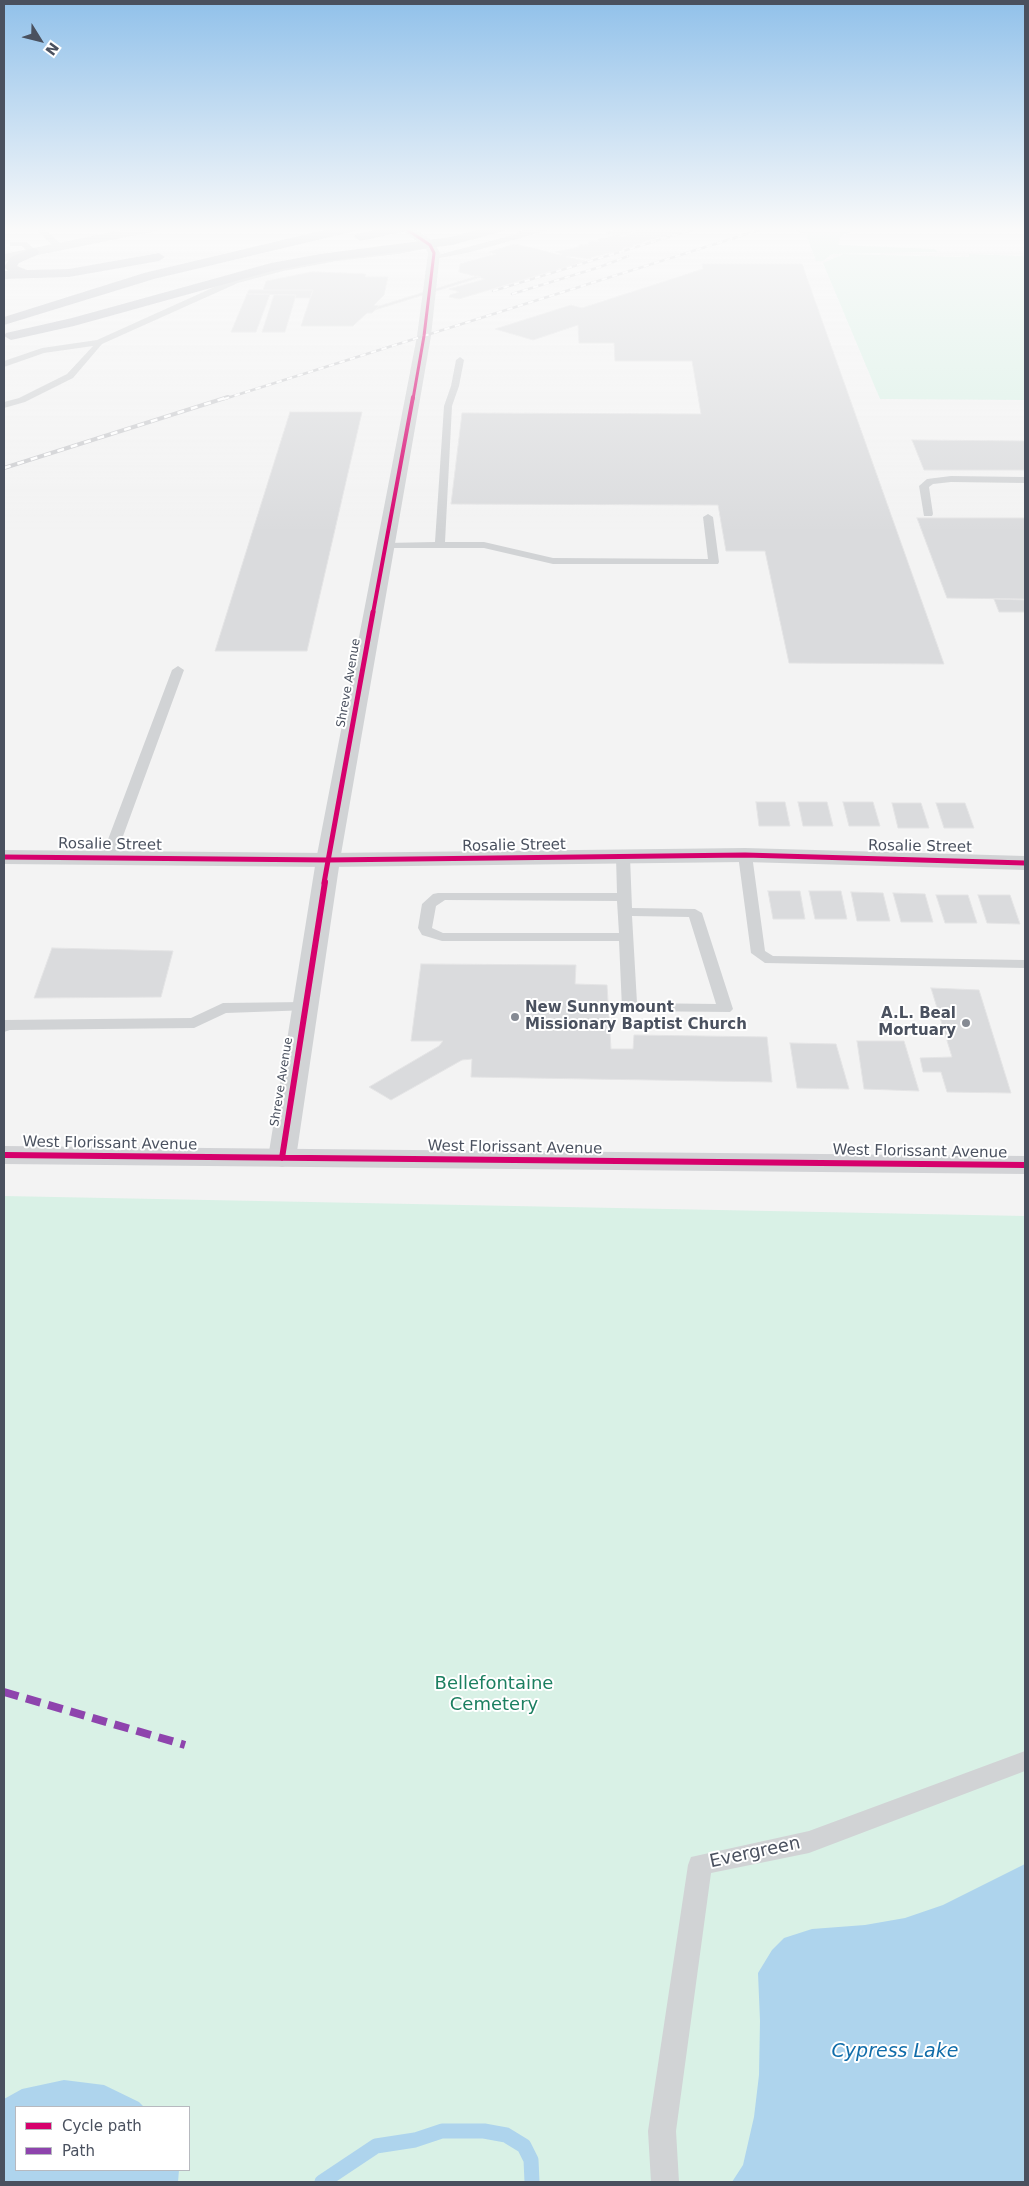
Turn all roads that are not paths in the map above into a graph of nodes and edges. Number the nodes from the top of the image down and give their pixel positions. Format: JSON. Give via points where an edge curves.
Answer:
{"nodes":[{"id":1,"x":33,"y":329,"type":"edge"},
{"id":2,"x":43,"y":329,"type":"edge"},
{"id":3,"x":128,"y":329,"type":"edge"},
{"id":4,"x":424,"y":329,"type":"edge"},
{"id":5,"x":8,"y":337,"type":"edge"},
{"id":6,"x":99,"y":342,"type":"junction"},
{"id":7,"x":460,"y":360,"type":"dead end"},
{"id":8,"x":4,"y":364,"type":"edge"},
{"id":9,"x":4,"y":405,"type":"edge"},
{"id":10,"x":1025,"y":480,"type":"edge"},
{"id":11,"x":928,"y":514,"type":"dead end"},
{"id":12,"x":708,"y":517,"type":"dead end"},
{"id":13,"x":386,"y":546,"type":"junction"},
{"id":14,"x":440,"y":546,"type":"junction"},
{"id":15,"x":178,"y":670,"type":"dead end"},
{"id":16,"x":745,"y":855,"type":"junction"},
{"id":17,"x":4,"y":857,"type":"edge"},
{"id":18,"x":623,"y":857,"type":"junction"},
{"id":19,"x":108,"y":858,"type":"junction"},
{"id":20,"x":328,"y":860,"type":"junction"},
{"id":21,"x":1025,"y":863,"type":"edge"},
{"id":22,"x":625,"y":905,"type":"junction"},
{"id":23,"x":626,"y":937,"type":"junction"},
{"id":24,"x":1025,"y":964,"type":"edge"},
{"id":25,"x":305,"y":1007,"type":"junction"},
{"id":26,"x":4,"y":1027,"type":"edge"},
{"id":27,"x":4,"y":1155,"type":"edge"},
{"id":28,"x":282,"y":1158,"type":"junction"},
{"id":29,"x":1025,"y":1165,"type":"edge"},
{"id":30,"x":1025,"y":1760,"type":"edge"},
{"id":31,"x":665,"y":2181,"type":"edge"}],
"edges":[{"from":1,"to":5,"type":"highway"},
{"from":2,"to":5,"type":"highway"},
{"from":3,"to":6,"type":"lane"},
{"from":4,"to":13,"type":"street","name":"Shreve Avenue"},
{"from":6,"to":8,"type":"lane","via":[[42,351]]},
{"from":6,"to":9,"type":"lane","via":[[70,376],[22,400]]},
{"from":7,"to":14,"type":"lane","via":[[448,406]]},
{"from":10,"to":11,"type":"lane","via":[[930,481],[924,486]]},
{"from":12,"to":14,"type":"lane","via":[[714,562],[553,561],[484,545]]},
{"from":13,"to":14,"type":"lane"},
{"from":13,"to":20,"type":"street","name":"Shreve Avenue"},
{"from":15,"to":19,"type":"lane"},
{"from":16,"to":18,"type":"street","name":"Rosalie Street"},
{"from":16,"to":21,"type":"street","name":"Rosalie Street"},
{"from":16,"to":24,"type":"lane","via":[[758,953],[770,960]]},
{"from":17,"to":19,"type":"street","name":"Rosalie Street"},
{"from":18,"to":20,"type":"street","name":"Rosalie Street"},
{"from":18,"to":22,"type":"lane"},
{"from":19,"to":20,"type":"street","name":"Rosalie Street"},
{"from":20,"to":25,"type":"street","name":"Shreve Avenue"},
{"from":22,"to":23,"type":"lane"},
{"from":22,"to":23,"type":"lane","via":[[694,913],[725,1009],[630,1008]]},
{"from":22,"to":23,"type":"lane","via":[[445,896],[429,904],[425,928],[442,937]]},
{"from":25,"to":26,"type":"lane","via":[[223,1008],[194,1023]]},
{"from":25,"to":28,"type":"street","name":"Shreve Avenue"},
{"from":27,"to":28,"type":"main road","name":"West Florissant Avenue"},
{"from":28,"to":29,"type":"main road","name":"West Florissant Avenue"},
{"from":30,"to":31,"type":"lane","name":"Evergreen","via":[[809,1842],[700,1865],[662,2131]]}]}
